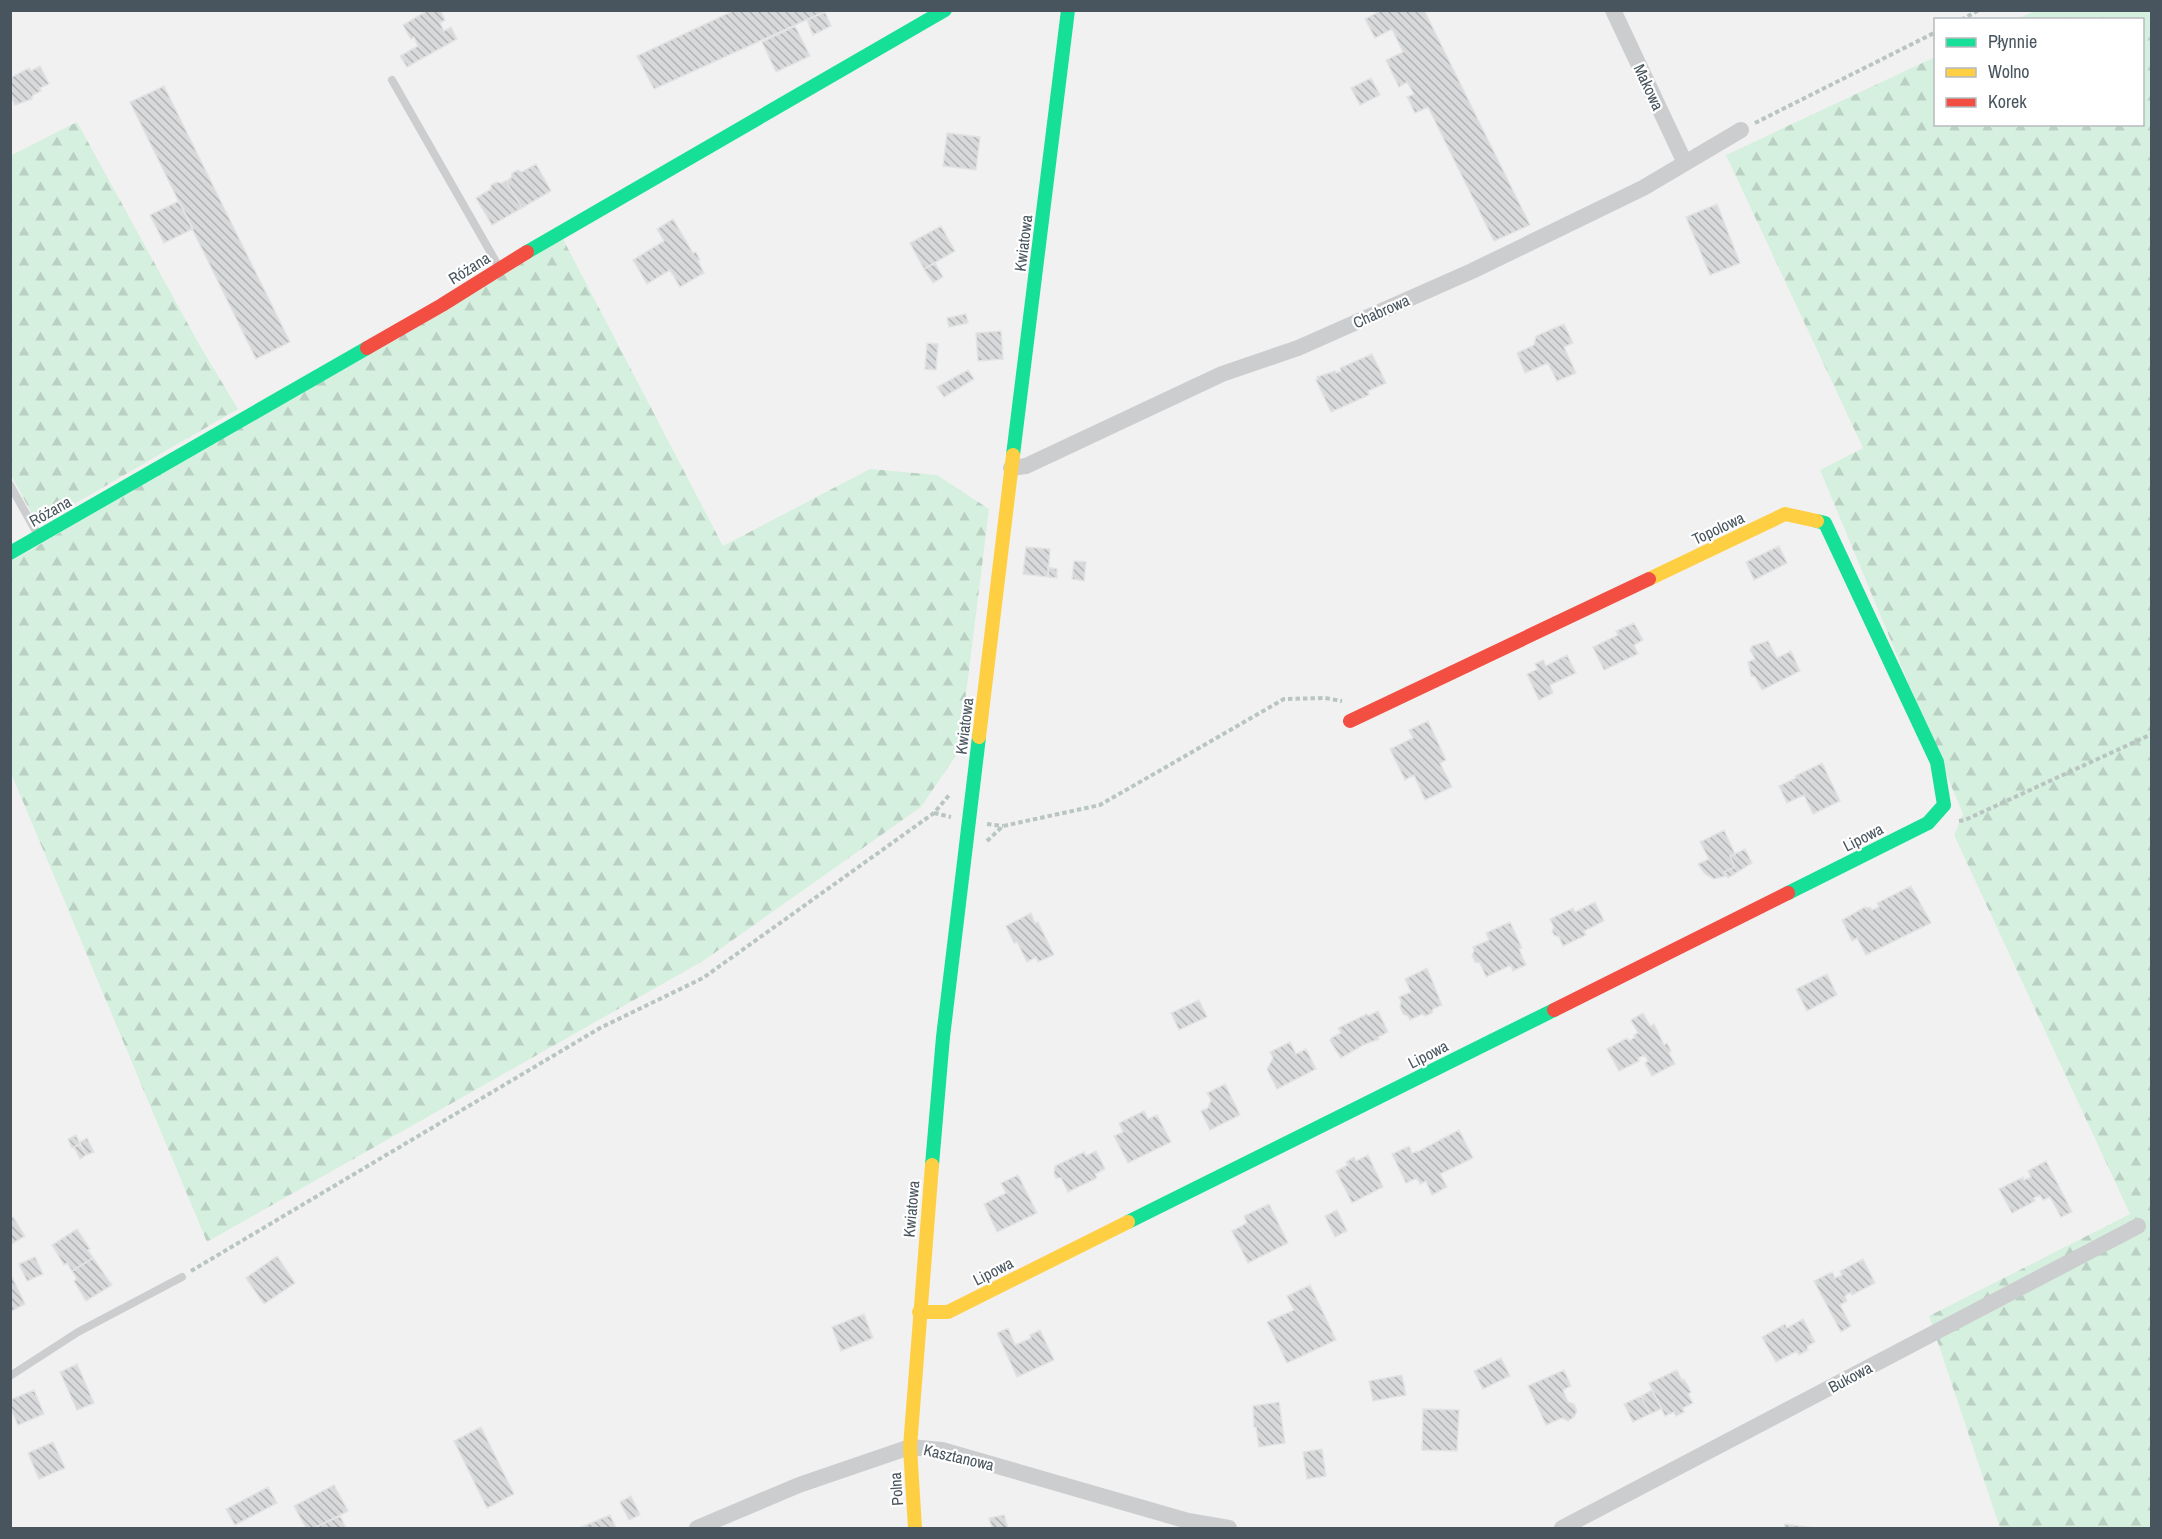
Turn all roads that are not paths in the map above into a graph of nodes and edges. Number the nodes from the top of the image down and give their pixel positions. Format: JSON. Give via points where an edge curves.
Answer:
{"nodes":[{"id":1,"x":945,"y":10,"type":"edge"},
{"id":2,"x":1068,"y":10,"type":"edge"},
{"id":3,"x":1613,"y":10,"type":"edge"},
{"id":4,"x":392,"y":80,"type":"dead end"},
{"id":5,"x":1741,"y":130,"type":"road end"},
{"id":6,"x":1684,"y":163,"type":"junction"},
{"id":7,"x":500,"y":268,"type":"junction"},
{"id":8,"x":1011,"y":468,"type":"junction"},
{"id":9,"x":10,"y":485,"type":"edge"},
{"id":10,"x":38,"y":536,"type":"junction"},
{"id":11,"x":10,"y":553,"type":"edge"},
{"id":12,"x":1350,"y":721,"type":"dead end"},
{"id":13,"x":1944,"y":805,"type":"joint"},
{"id":14,"x":2138,"y":1226,"type":"dead end"},
{"id":15,"x":182,"y":1277,"type":"road end"},
{"id":16,"x":919,"y":1312,"type":"junction"},
{"id":17,"x":10,"y":1376,"type":"edge"},
{"id":18,"x":909,"y":1447,"type":"junction"},
{"id":19,"x":697,"y":1528,"type":"edge"},
{"id":20,"x":915,"y":1528,"type":"edge"},
{"id":21,"x":1228,"y":1528,"type":"edge"},
{"id":22,"x":1562,"y":1528,"type":"edge"}],
"edges":[{"from":1,"to":7,"type":"street","name":"Różana"},
{"from":2,"to":8,"type":"street","name":"Kwiatowa"},
{"from":3,"to":6,"type":"street","name":"Makowa"},
{"from":4,"to":7,"type":"lane"},
{"from":5,"to":6,"type":"street","name":"Chabrowa"},
{"from":6,"to":8,"type":"street","name":"Chabrowa","via":[[1643,188],[1472,271],[1298,348],[1222,374],[1026,466]]},
{"from":7,"to":10,"type":"street","name":"Różana"},
{"from":8,"to":16,"type":"street","name":"Kwiatowa","via":[[943,1037]]},
{"from":9,"to":10,"type":"lane"},
{"from":10,"to":11,"type":"street","name":"Różana"},
{"from":12,"to":13,"type":"street","name":"Topolowa","via":[[1785,514],[1825,523],[1937,762]]},
{"from":13,"to":16,"type":"street","name":"Lipowa","via":[[1928,823],[948,1312]]},
{"from":14,"to":22,"type":"street","name":"Bukowa"},
{"from":15,"to":17,"type":"lane","via":[[78,1332]]},
{"from":16,"to":18,"type":"street","name":"Kwiatowa"},
{"from":18,"to":19,"type":"street","name":"Kasztanowa","via":[[799,1485]]},
{"from":18,"to":20,"type":"street","name":"Polna"},
{"from":18,"to":21,"type":"street","name":"Kasztanowa","via":[[942,1450],[1188,1521]]}]}
